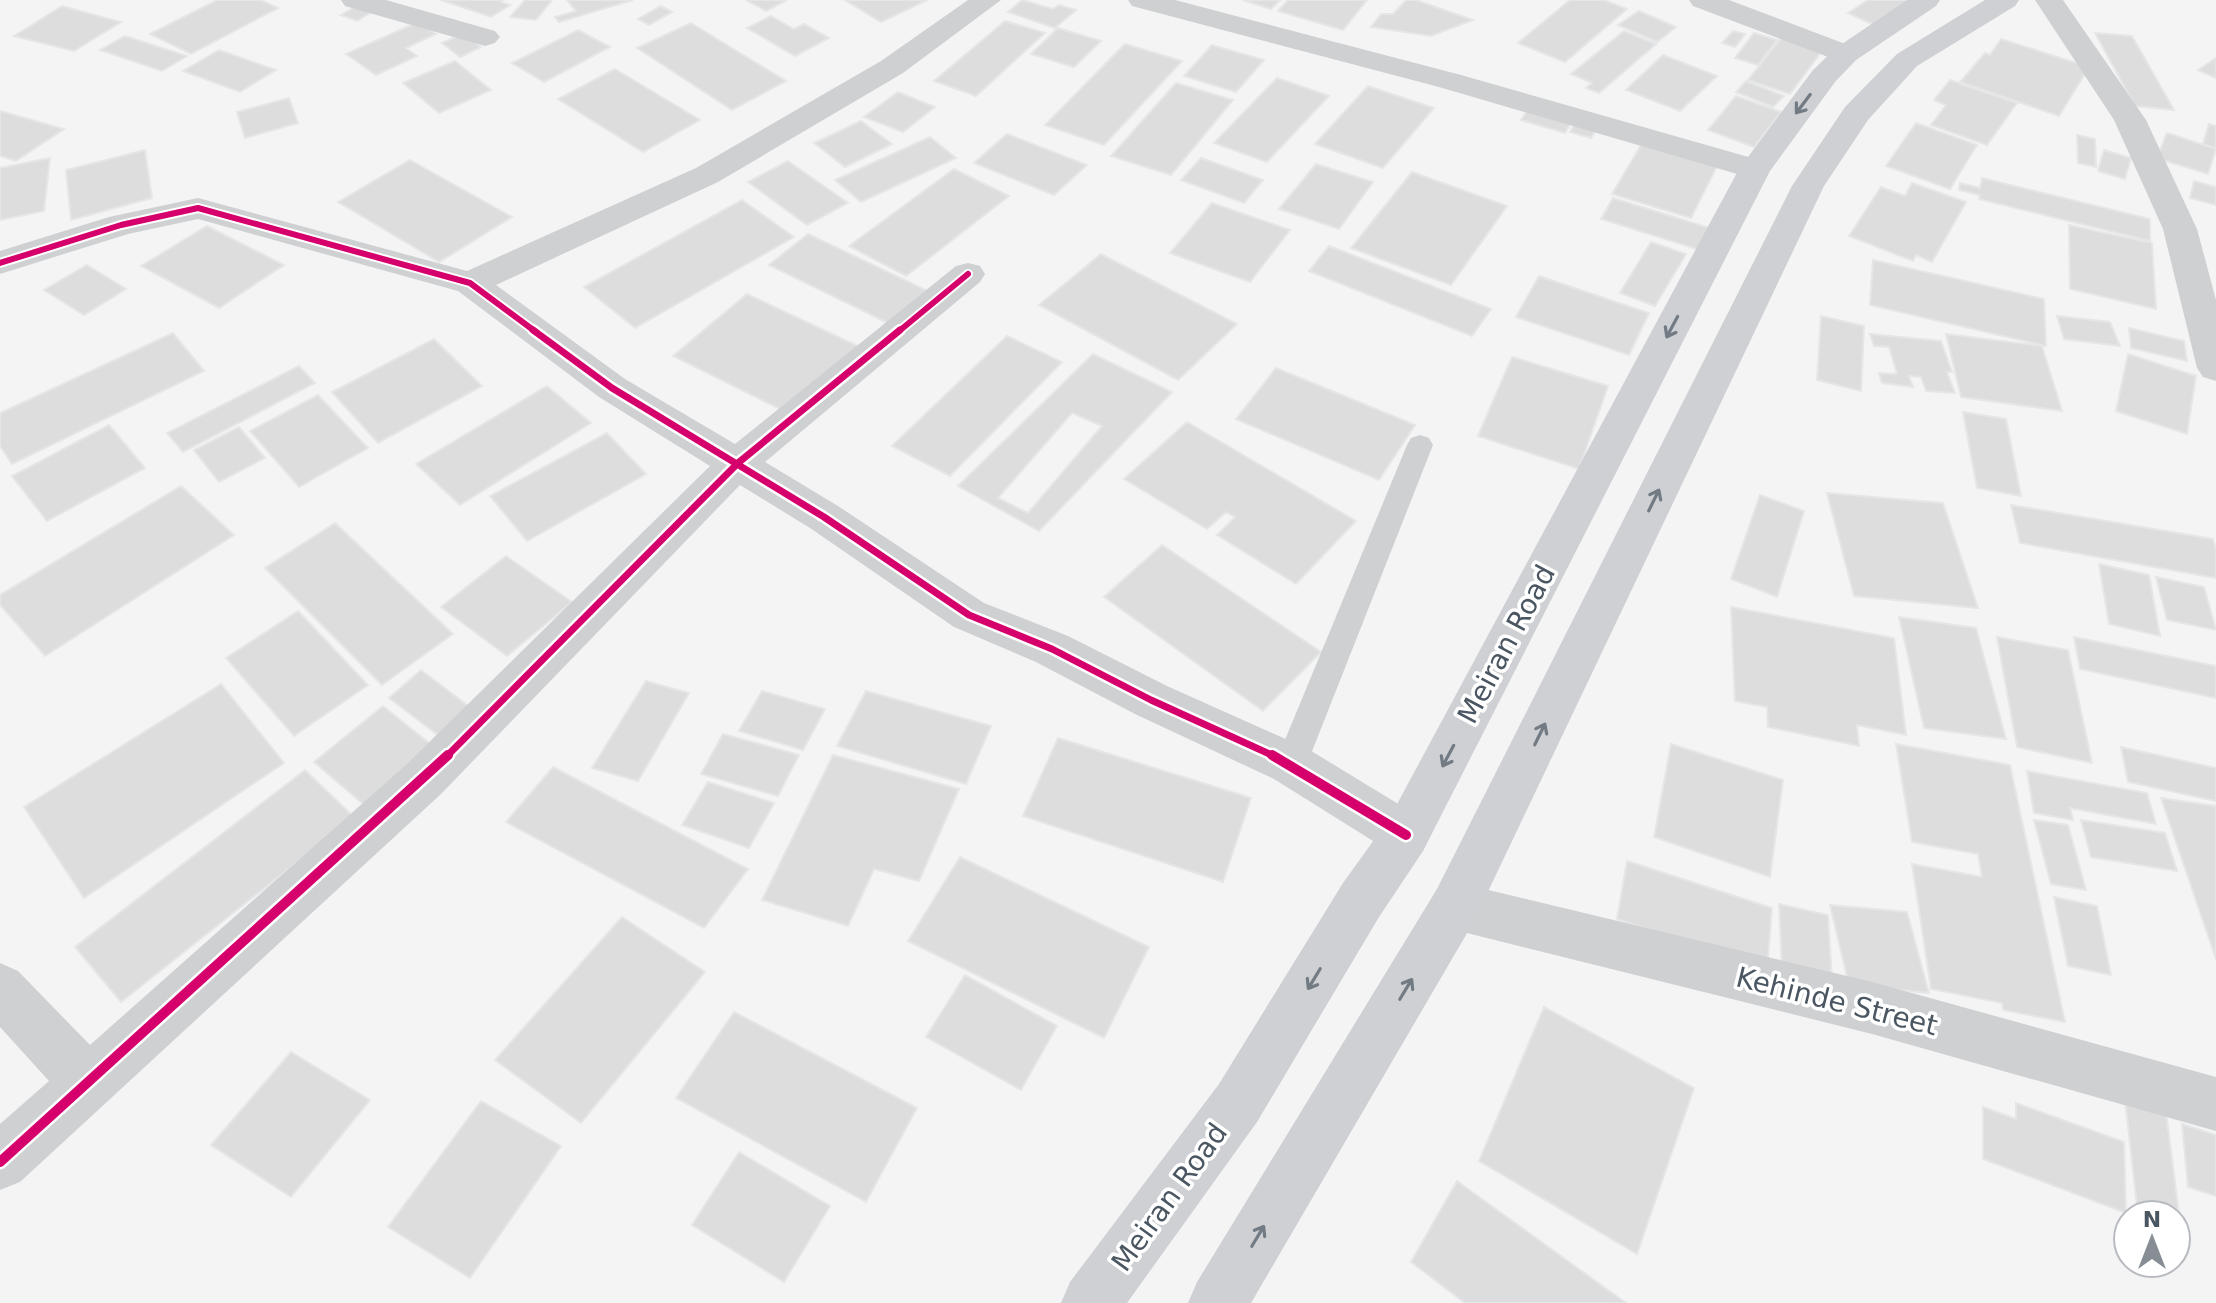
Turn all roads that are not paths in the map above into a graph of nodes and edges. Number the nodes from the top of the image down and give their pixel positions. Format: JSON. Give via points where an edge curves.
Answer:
{"nodes":[{"id":1,"x":355,"y":0,"type":"edge"},
{"id":2,"x":987,"y":0,"type":"edge"},
{"id":3,"x":1142,"y":0,"type":"edge"},
{"id":4,"x":1703,"y":0,"type":"edge"},
{"id":5,"x":1926,"y":0,"type":"edge"},
{"id":6,"x":2005,"y":0,"type":"edge"},
{"id":7,"x":2049,"y":0,"type":"edge"},
{"id":8,"x":485,"y":37,"type":"dead end"},
{"id":9,"x":1846,"y":54,"type":"junction"},
{"id":10,"x":1755,"y":169,"type":"junction"},
{"id":11,"x":2180,"y":229,"type":"junction"},
{"id":12,"x":2216,"y":237,"type":"edge"},
{"id":13,"x":0,"y":263,"type":"edge"},
{"id":14,"x":968,"y":274,"type":"dead end"},
{"id":15,"x":470,"y":283,"type":"junction"},
{"id":16,"x":2216,"y":368,"type":"edge"},
{"id":17,"x":1420,"y":445,"type":"dead end"},
{"id":18,"x":738,"y":463,"type":"junction"},
{"id":19,"x":1291,"y":764,"type":"junction"},
{"id":20,"x":1406,"y":835,"type":"junction"},
{"id":21,"x":1455,"y":906,"type":"junction"},
{"id":22,"x":0,"y":989,"type":"edge"},
{"id":23,"x":88,"y":1083,"type":"junction"},
{"id":24,"x":2216,"y":1104,"type":"edge"},
{"id":25,"x":0,"y":1162,"type":"edge"},
{"id":26,"x":1091,"y":1303,"type":"edge"},
{"id":27,"x":1218,"y":1303,"type":"edge"}],
"edges":[{"from":1,"to":8,"type":"street"},
{"from":2,"to":15,"type":"street","via":[[892,67],[721,167]]},
{"from":3,"to":10,"type":"street"},
{"from":4,"to":9,"type":"street"},
{"from":5,"to":9,"type":"main road","name":"Meiran Road"},
{"from":21,"to":6,"type":"main road","one_way":true,"via":[[1808,186],[1856,114],[1907,60]]},
{"from":7,"to":11,"type":"street","via":[[2130,120]]},
{"from":9,"to":10,"type":"main road","name":"Meiran Road","one_way":true},
{"from":10,"to":20,"type":"main road","name":"Meiran Road","one_way":true},
{"from":11,"to":12,"type":"street"},
{"from":11,"to":16,"type":"street"},
{"from":13,"to":15,"type":"street","via":[[121,225],[198,208]]},
{"from":14,"to":18,"type":"street"},
{"from":15,"to":18,"type":"street","via":[[612,388]]},
{"from":17,"to":19,"type":"lane"},
{"from":18,"to":19,"type":"street","via":[[969,615]]},
{"from":18,"to":23,"type":"street","via":[[424,779]]},
{"from":19,"to":20,"type":"street"},
{"from":20,"to":26,"type":"main road","name":"Meiran Road","one_way":true,"via":[[1238,1103]]},
{"from":21,"to":24,"type":"street","name":"Kehinde Street","via":[[1872,1008]]},
{"from":27,"to":21,"type":"main road","one_way":true},
{"from":22,"to":23,"type":"street"},
{"from":23,"to":25,"type":"street"}]}
